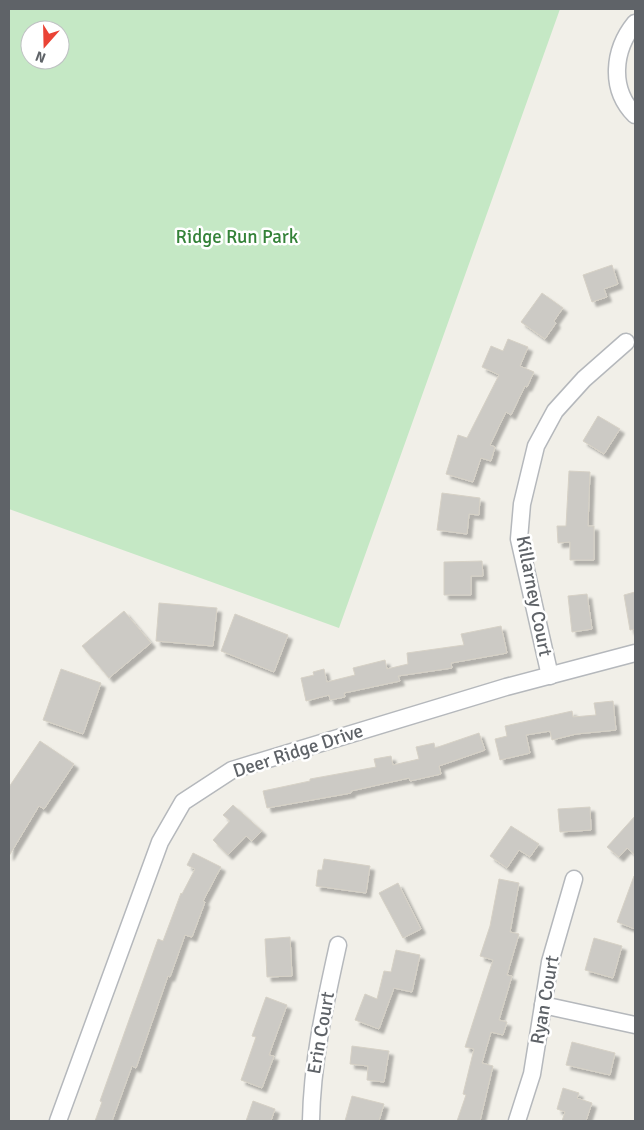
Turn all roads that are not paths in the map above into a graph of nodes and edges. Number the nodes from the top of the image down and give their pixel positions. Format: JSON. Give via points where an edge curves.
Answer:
{"nodes":[{"id":1,"x":635,"y":23,"type":"edge"},
{"id":2,"x":635,"y":115,"type":"edge"},
{"id":3,"x":626,"y":342,"type":"dead end"},
{"id":4,"x":635,"y":653,"type":"edge"},
{"id":5,"x":550,"y":676,"type":"junction"},
{"id":6,"x":574,"y":879,"type":"dead end"},
{"id":7,"x":338,"y":945,"type":"dead end"},
{"id":8,"x":543,"y":1005,"type":"junction"},
{"id":9,"x":635,"y":1025,"type":"edge"},
{"id":10,"x":58,"y":1121,"type":"edge"},
{"id":11,"x":311,"y":1121,"type":"edge"},
{"id":12,"x":517,"y":1121,"type":"edge"}],
"edges":[{"from":1,"to":2,"type":"street","via":[[624,37],[617,57],[617,78],[623,98]]},
{"from":3,"to":5,"type":"street","name":"Killarney Court","via":[[584,379],[555,411],[536,446],[522,504],[519,539]]},
{"from":4,"to":5,"type":"street","name":"Deer Ridge Drive"},
{"from":5,"to":10,"type":"street","name":"Deer Ridge Drive","via":[[232,770],[182,802],[160,842]]},
{"from":6,"to":8,"type":"street","name":"Ryan Court","via":[[550,962]]},
{"from":7,"to":11,"type":"street","name":"Erin Court","via":[[320,1021]]},
{"from":8,"to":9,"type":"street"},
{"from":8,"to":12,"type":"street","name":"Ryan Court","via":[[532,1074]]}]}
